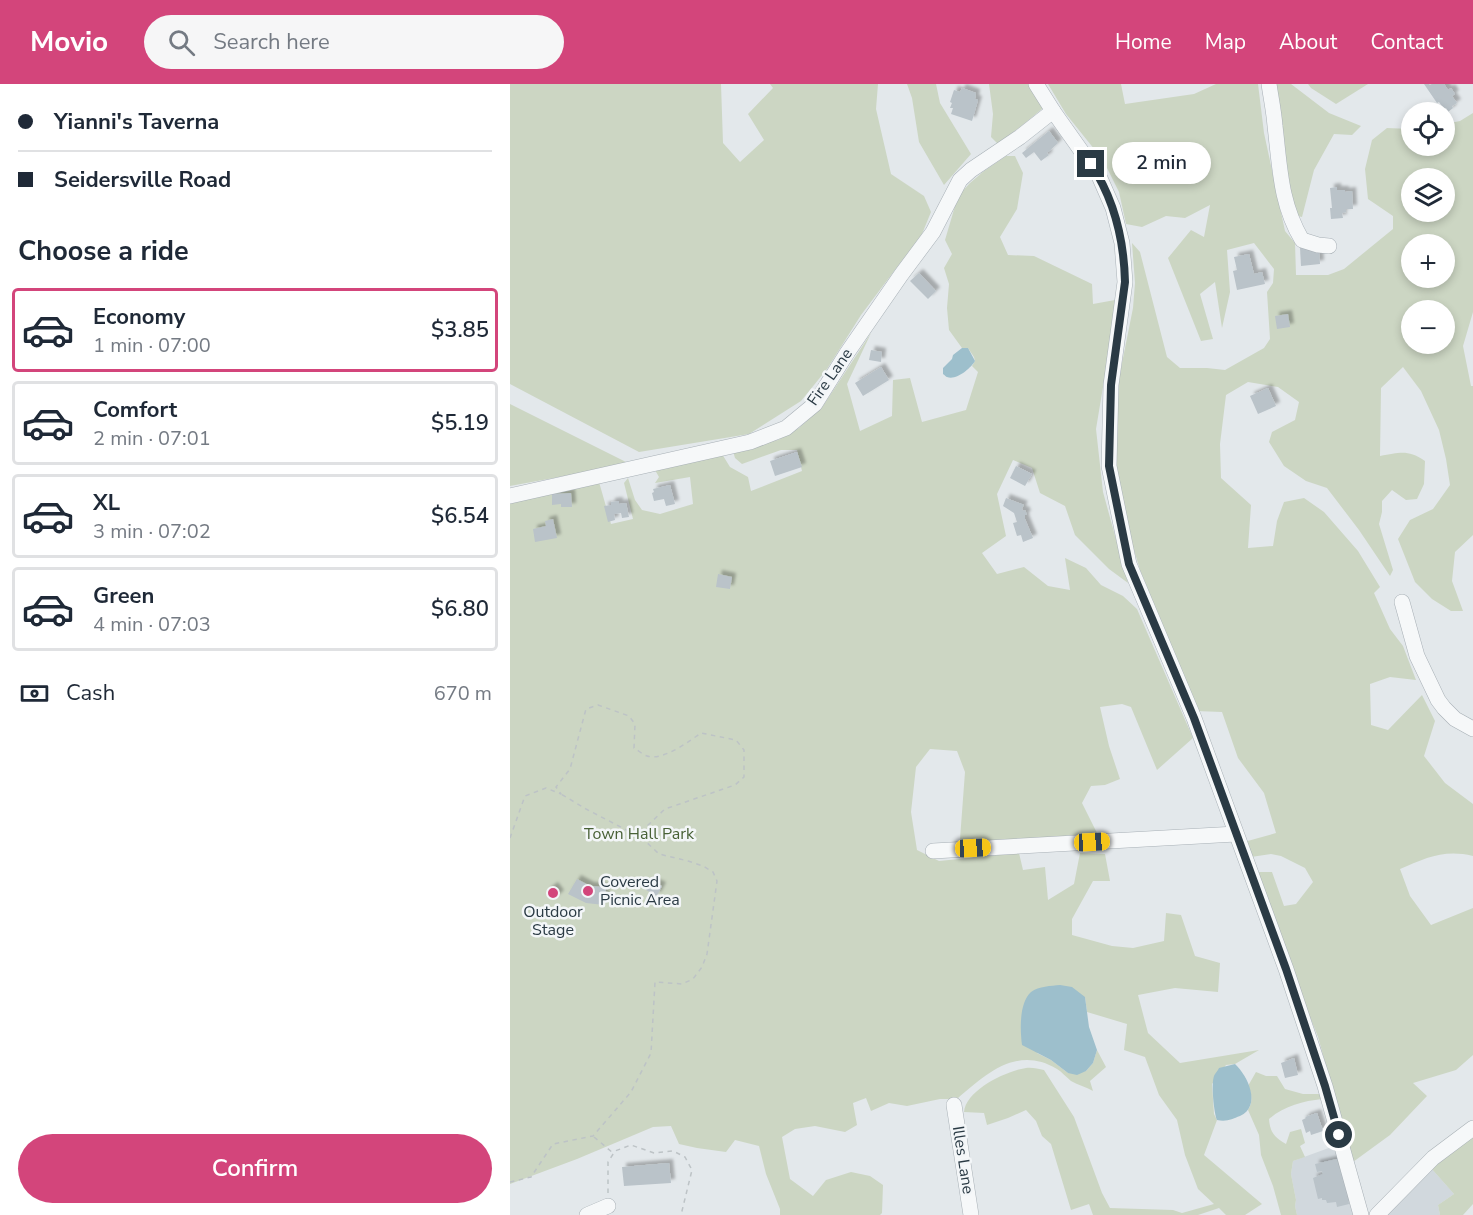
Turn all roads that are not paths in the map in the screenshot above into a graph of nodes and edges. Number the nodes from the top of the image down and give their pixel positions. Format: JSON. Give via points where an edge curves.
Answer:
{"nodes":[{"id":1,"x":1036,"y":84,"type":"edge"},
{"id":2,"x":1269,"y":84,"type":"edge"},
{"id":3,"x":1053,"y":111,"type":"junction"},
{"id":4,"x":1329,"y":246,"type":"dead end"},
{"id":5,"x":510,"y":496,"type":"edge"},
{"id":6,"x":1401,"y":602,"type":"dead end"},
{"id":7,"x":1473,"y":729,"type":"edge"},
{"id":8,"x":1236,"y":834,"type":"junction"},
{"id":9,"x":933,"y":851,"type":"dead end"},
{"id":10,"x":954,"y":1106,"type":"dead end"},
{"id":11,"x":1473,"y":1128,"type":"edge"},
{"id":12,"x":608,"y":1206,"type":"road end"},
{"id":13,"x":587,"y":1215,"type":"edge"},
{"id":14,"x":971,"y":1215,"type":"edge"},
{"id":15,"x":1362,"y":1215,"type":"edge"},
{"id":16,"x":1377,"y":1215,"type":"edge"}],
"edges":[{"from":1,"to":3,"type":"street"},
{"from":2,"to":4,"type":"street","via":[[1287,208],[1302,240]]},
{"from":3,"to":5,"type":"street","name":"Fire Lane","via":[[960,180],[933,232],[815,404],[786,428],[750,442]]},
{"from":3,"to":8,"type":"street","via":[[1099,176],[1122,243],[1125,282],[1111,385],[1109,466],[1129,564],[1194,718]]},
{"from":6,"to":7,"type":"street","via":[[1418,656],[1438,700],[1455,719]]},
{"from":8,"to":9,"type":"street"},
{"from":8,"to":15,"type":"street","via":[[1311,1042]]},
{"from":10,"to":14,"type":"street","name":"Illes Lane"},
{"from":11,"to":16,"type":"street","via":[[1433,1158]]},
{"from":12,"to":13,"type":"street"}]}
